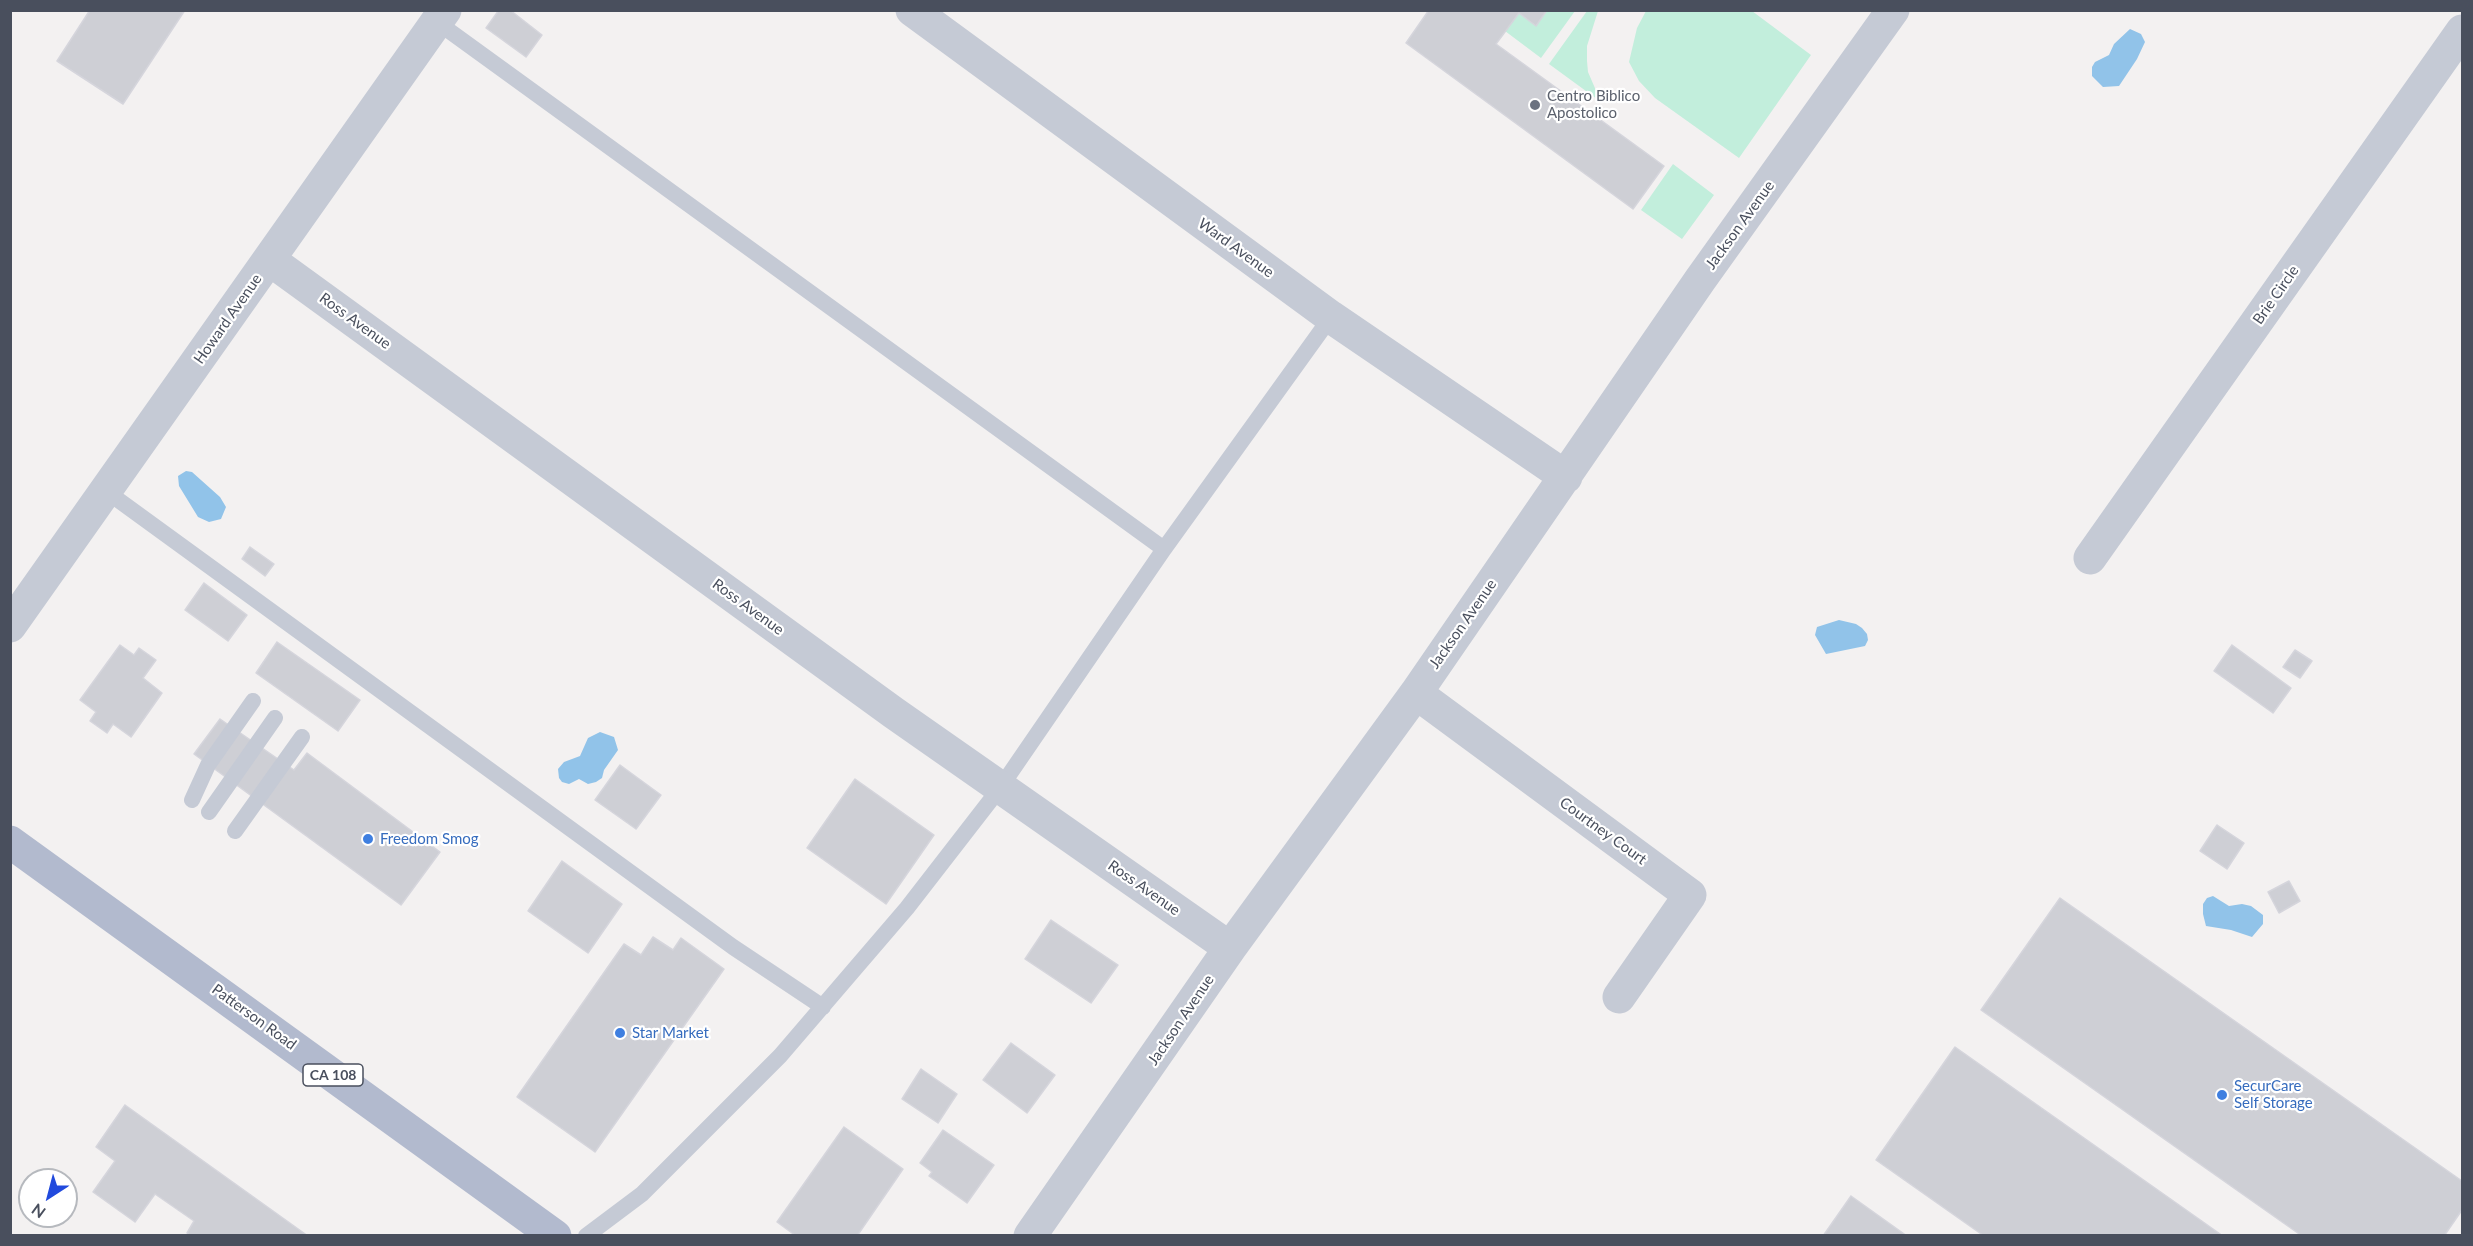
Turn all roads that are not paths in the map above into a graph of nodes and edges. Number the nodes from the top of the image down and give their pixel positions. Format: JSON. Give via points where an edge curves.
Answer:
{"nodes":[{"id":1,"x":912,"y":10,"type":"edge"},
{"id":2,"x":1893,"y":10,"type":"edge"},
{"id":3,"x":441,"y":16,"type":"edge"},
{"id":4,"x":2463,"y":31,"type":"edge"},
{"id":5,"x":270,"y":260,"type":"junction"},
{"id":6,"x":1331,"y":317,"type":"junction"},
{"id":7,"x":1566,"y":477,"type":"junction"},
{"id":8,"x":106,"y":491,"type":"junction"},
{"id":9,"x":1164,"y":549,"type":"junction"},
{"id":10,"x":2090,"y":558,"type":"dead end"},
{"id":11,"x":10,"y":626,"type":"edge"},
{"id":12,"x":1416,"y":693,"type":"junction"},
{"id":13,"x":253,"y":701,"type":"dead end"},
{"id":14,"x":275,"y":718,"type":"dead end"},
{"id":15,"x":302,"y":737,"type":"dead end"},
{"id":16,"x":1000,"y":788,"type":"junction"},
{"id":17,"x":192,"y":800,"type":"dead end"},
{"id":18,"x":209,"y":812,"type":"dead end"},
{"id":19,"x":236,"y":831,"type":"dead end"},
{"id":20,"x":10,"y":842,"type":"edge"},
{"id":21,"x":1230,"y":948,"type":"junction"},
{"id":22,"x":1619,"y":997,"type":"dead end"},
{"id":23,"x":823,"y":1007,"type":"junction"},
{"id":24,"x":555,"y":1236,"type":"edge"},
{"id":25,"x":586,"y":1236,"type":"edge"},
{"id":26,"x":1030,"y":1236,"type":"edge"}],
"edges":[{"from":1,"to":6,"type":"street","name":"Ward Avenue"},
{"from":2,"to":7,"type":"street","name":"Jackson Avenue","via":[[1700,280]]},
{"from":3,"to":5,"type":"street","name":"Howard Avenue"},
{"from":3,"to":9,"type":"lane"},
{"from":4,"to":10,"type":"street","name":"Brie Circle"},
{"from":5,"to":8,"type":"street","name":"Howard Avenue"},
{"from":5,"to":16,"type":"street","name":"Ross Avenue"},
{"from":6,"to":7,"type":"street","name":"Ward Avenue"},
{"from":6,"to":9,"type":"lane"},
{"from":7,"to":12,"type":"street","name":"Jackson Avenue"},
{"from":8,"to":11,"type":"street","name":"Howard Avenue"},
{"from":8,"to":23,"type":"lane","via":[[733,947]]},
{"from":9,"to":16,"type":"lane"},
{"from":12,"to":21,"type":"street","name":"Jackson Avenue"},
{"from":12,"to":22,"type":"street","name":"Courtney Court","via":[[1690,895]]},
{"from":13,"to":17,"type":"lane","via":[[208,765]]},
{"from":14,"to":18,"type":"lane"},
{"from":15,"to":19,"type":"lane"},
{"from":16,"to":21,"type":"street","name":"Ross Avenue"},
{"from":16,"to":23,"type":"lane","via":[[907,908]]},
{"from":20,"to":24,"type":"main road","name":"Patterson Road","number":"CA 108"},
{"from":21,"to":26,"type":"street","name":"Jackson Avenue"},
{"from":23,"to":25,"type":"lane","via":[[780,1056],[642,1194]]}]}
